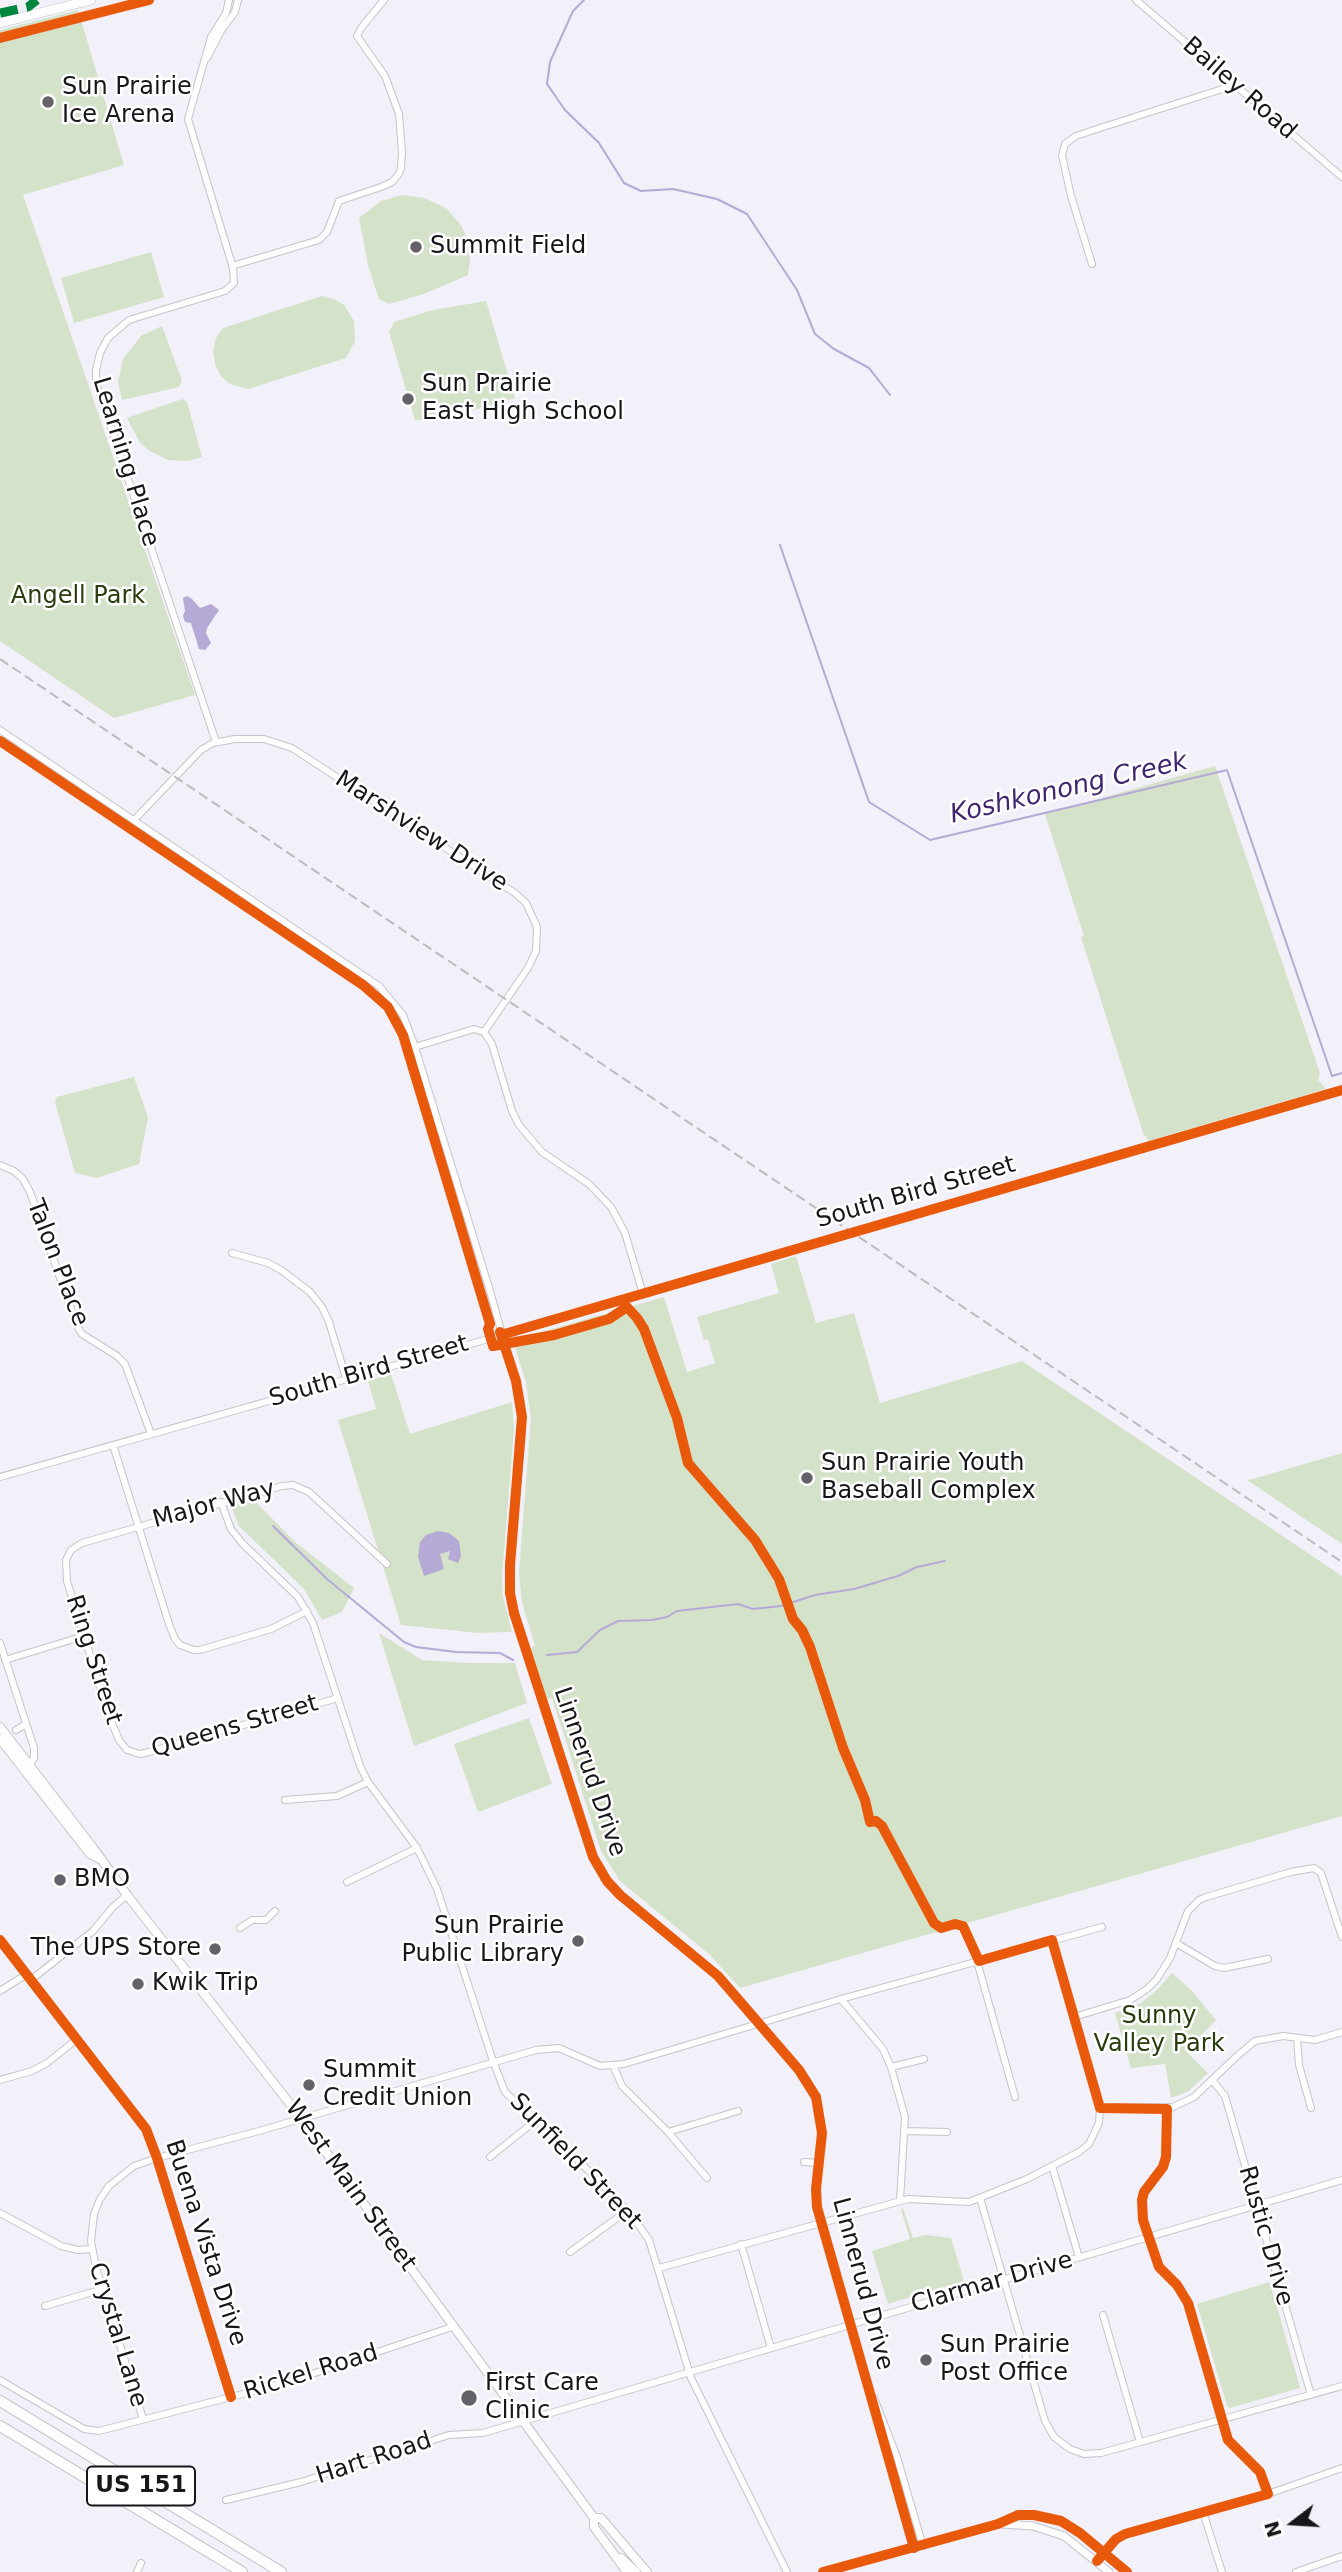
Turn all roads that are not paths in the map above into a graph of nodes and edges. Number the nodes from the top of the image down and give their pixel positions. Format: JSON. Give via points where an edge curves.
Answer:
{"nodes":[{"id":1,"x":91,"y":0,"type":"edge"},
{"id":2,"x":229,"y":0,"type":"edge"},
{"id":3,"x":238,"y":0,"type":"edge"},
{"id":4,"x":384,"y":0,"type":"edge"},
{"id":5,"x":1136,"y":0,"type":"edge"},
{"id":6,"x":60,"y":4,"type":"edge"},
{"id":7,"x":0,"y":23,"type":"edge"},
{"id":8,"x":206,"y":59,"type":"junction"},
{"id":9,"x":1235,"y":85,"type":"junction"},
{"id":10,"x":1342,"y":177,"type":"edge"},
{"id":11,"x":1092,"y":264,"type":"dead end"},
{"id":12,"x":232,"y":266,"type":"junction"},
{"id":13,"x":0,"y":730,"type":"edge"},
{"id":14,"x":216,"y":742,"type":"junction"},
{"id":15,"x":134,"y":820,"type":"junction"},
{"id":16,"x":484,"y":1032,"type":"junction"},
{"id":17,"x":415,"y":1047,"type":"junction"},
{"id":18,"x":1342,"y":1090,"type":"edge"},
{"id":19,"x":0,"y":1165,"type":"edge"},
{"id":20,"x":232,"y":1253,"type":"dead end"},
{"id":21,"x":643,"y":1294,"type":"junction"},
{"id":22,"x":501,"y":1335,"type":"junction"},
{"id":23,"x":346,"y":1378,"type":"junction"},
{"id":24,"x":150,"y":1434,"type":"junction"},
{"id":25,"x":113,"y":1445,"type":"junction"},
{"id":26,"x":0,"y":1477,"type":"edge"},
{"id":27,"x":221,"y":1502,"type":"junction"},
{"id":28,"x":139,"y":1526,"type":"junction"},
{"id":29,"x":66,"y":1561,"type":"joint"},
{"id":30,"x":387,"y":1564,"type":"dead end"},
{"id":31,"x":307,"y":1611,"type":"junction"},
{"id":32,"x":84,"y":1636,"type":"junction"},
{"id":33,"x":0,"y":1643,"type":"edge"},
{"id":34,"x":5,"y":1660,"type":"junction"},
{"id":35,"x":338,"y":1698,"type":"junction"},
{"id":36,"x":26,"y":1724,"type":"junction"},
{"id":37,"x":0,"y":1727,"type":"edge"},
{"id":38,"x":16,"y":1730,"type":"dead end"},
{"id":39,"x":0,"y":1740,"type":"edge"},
{"id":40,"x":133,"y":1752,"type":"joint"},
{"id":41,"x":30,"y":1764,"type":"junction"},
{"id":42,"x":368,"y":1782,"type":"junction"},
{"id":43,"x":285,"y":1800,"type":"dead end"},
{"id":44,"x":417,"y":1848,"type":"junction"},
{"id":45,"x":100,"y":1859,"type":"junction"},
{"id":46,"x":347,"y":1882,"type":"dead end"},
{"id":47,"x":127,"y":1895,"type":"junction"},
{"id":48,"x":275,"y":1911,"type":"dead end"},
{"id":49,"x":1102,"y":1927,"type":"dead end"},
{"id":50,"x":240,"y":1928,"type":"dead end"},
{"id":51,"x":1342,"y":1937,"type":"edge"},
{"id":52,"x":0,"y":1940,"type":"edge"},
{"id":53,"x":1052,"y":1940,"type":"junction"},
{"id":54,"x":1176,"y":1943,"type":"junction"},
{"id":55,"x":1268,"y":1959,"type":"dead end"},
{"id":56,"x":976,"y":1961,"type":"junction"},
{"id":57,"x":29,"y":1977,"type":"junction"},
{"id":58,"x":0,"y":1991,"type":"edge"},
{"id":59,"x":841,"y":1999,"type":"junction"},
{"id":60,"x":1074,"y":2018,"type":"junction"},
{"id":61,"x":760,"y":2024,"type":"junction"},
{"id":62,"x":1342,"y":2032,"type":"edge"},
{"id":63,"x":1297,"y":2038,"type":"junction"},
{"id":64,"x":77,"y":2039,"type":"junction"},
{"id":65,"x":924,"y":2059,"type":"dead end"},
{"id":66,"x":493,"y":2061,"type":"junction"},
{"id":67,"x":613,"y":2065,"type":"junction"},
{"id":68,"x":891,"y":2067,"type":"junction"},
{"id":69,"x":0,"y":2080,"type":"edge"},
{"id":70,"x":1212,"y":2081,"type":"junction"},
{"id":71,"x":1015,"y":2096,"type":"dead end"},
{"id":72,"x":1100,"y":2108,"type":"junction"},
{"id":73,"x":1311,"y":2108,"type":"dead end"},
{"id":74,"x":1167,"y":2109,"type":"junction"},
{"id":75,"x":738,"y":2111,"type":"dead end"},
{"id":76,"x":301,"y":2118,"type":"junction"},
{"id":77,"x":535,"y":2121,"type":"junction"},
{"id":78,"x":905,"y":2131,"type":"junction"},
{"id":79,"x":668,"y":2132,"type":"junction"},
{"id":80,"x":947,"y":2132,"type":"dead end"},
{"id":81,"x":490,"y":2157,"type":"dead end"},
{"id":82,"x":157,"y":2158,"type":"junction"},
{"id":83,"x":804,"y":2162,"type":"dead end"},
{"id":84,"x":819,"y":2163,"type":"junction"},
{"id":85,"x":1052,"y":2166,"type":"junction"},
{"id":86,"x":707,"y":2178,"type":"dead end"},
{"id":87,"x":1342,"y":2180,"type":"edge"},
{"id":88,"x":980,"y":2198,"type":"junction"},
{"id":89,"x":900,"y":2201,"type":"junction"},
{"id":90,"x":1256,"y":2206,"type":"junction"},
{"id":91,"x":626,"y":2211,"type":"junction"},
{"id":92,"x":0,"y":2213,"type":"edge"},
{"id":93,"x":821,"y":2225,"type":"junction"},
{"id":94,"x":1149,"y":2238,"type":"junction"},
{"id":95,"x":741,"y":2244,"type":"junction"},
{"id":96,"x":92,"y":2249,"type":"junction"},
{"id":97,"x":570,"y":2252,"type":"dead end"},
{"id":98,"x":1079,"y":2257,"type":"junction"},
{"id":99,"x":659,"y":2268,"type":"junction"},
{"id":100,"x":1004,"y":2279,"type":"junction"},
{"id":101,"x":103,"y":2289,"type":"junction"},
{"id":102,"x":46,"y":2306,"type":"dead end"},
{"id":103,"x":1103,"y":2315,"type":"dead end"},
{"id":104,"x":851,"y":2324,"type":"junction"},
{"id":105,"x":453,"y":2327,"type":"junction"},
{"id":106,"x":771,"y":2348,"type":"junction"},
{"id":107,"x":690,"y":2373,"type":"junction"},
{"id":108,"x":867,"y":2380,"type":"junction"},
{"id":109,"x":0,"y":2381,"type":"edge"},
{"id":110,"x":1342,"y":2386,"type":"edge"},
{"id":111,"x":1311,"y":2395,"type":"junction"},
{"id":112,"x":231,"y":2397,"type":"junction"},
{"id":113,"x":0,"y":2401,"type":"edge"},
{"id":114,"x":143,"y":2419,"type":"junction"},
{"id":115,"x":521,"y":2420,"type":"junction"},
{"id":116,"x":1223,"y":2420,"type":"junction"},
{"id":117,"x":0,"y":2426,"type":"edge"},
{"id":118,"x":1140,"y":2442,"type":"junction"},
{"id":119,"x":1342,"y":2468,"type":"edge"},
{"id":120,"x":1268,"y":2494,"type":"junction"},
{"id":121,"x":226,"y":2500,"type":"dead end"},
{"id":122,"x":1203,"y":2512,"type":"junction"},
{"id":123,"x":594,"y":2518,"type":"junction"},
{"id":124,"x":998,"y":2524,"type":"junction"},
{"id":125,"x":609,"y":2546,"type":"junction"},
{"id":126,"x":922,"y":2546,"type":"junction"},
{"id":127,"x":914,"y":2548,"type":"junction"},
{"id":128,"x":1104,"y":2552,"type":"junction"},
{"id":129,"x":1342,"y":2556,"type":"edge"},
{"id":130,"x":1097,"y":2561,"type":"junction"},
{"id":131,"x":141,"y":2563,"type":"dead end"},
{"id":132,"x":137,"y":2572,"type":"edge"},
{"id":133,"x":242,"y":2572,"type":"edge"},
{"id":134,"x":281,"y":2572,"type":"edge"},
{"id":135,"x":627,"y":2572,"type":"edge"},
{"id":136,"x":636,"y":2572,"type":"edge"},
{"id":137,"x":647,"y":2572,"type":"edge"},
{"id":138,"x":787,"y":2572,"type":"edge"},
{"id":139,"x":823,"y":2572,"type":"edge"},
{"id":140,"x":1109,"y":2572,"type":"edge"},
{"id":141,"x":1127,"y":2572,"type":"edge"},
{"id":142,"x":1222,"y":2572,"type":"edge"},
{"id":143,"x":1296,"y":2572,"type":"edge"}],
"edges":[{"from":1,"to":6,"type":"main road"},
{"from":2,"to":8,"type":"street"},
{"from":3,"to":8,"type":"street"},
{"from":4,"to":12,"type":"street","via":[[358,36],[385,76],[399,114],[402,152],[398,175],[381,187],[339,201],[319,240]]},
{"from":5,"to":9,"type":"street","name":"Bailey Road"},
{"from":6,"to":7,"type":"main road"},
{"from":8,"to":12,"type":"street","via":[[192,98],[189,124]]},
{"from":9,"to":10,"type":"street","name":"Bailey Road"},
{"from":9,"to":11,"type":"street","via":[[1068,140],[1062,151]]},
{"from":12,"to":14,"type":"street","name":"Learning Place","via":[[233,284],[225,291],[129,320],[107,338],[96,370],[120,458]]},
{"from":13,"to":15,"type":"street","name":"Linnerud Drive"},
{"from":14,"to":15,"type":"street","via":[[201,750]]},
{"from":14,"to":16,"type":"street","name":"Marshview Drive","via":[[251,738],[285,745],[526,903],[537,927],[536,951]]},
{"from":15,"to":17,"type":"street","name":"Linnerud Drive","via":[[379,986],[403,1014]]},
{"from":16,"to":17,"type":"street","via":[[474,1029]]},
{"from":16,"to":21,"type":"street","via":[[519,1125],[542,1152],[589,1184],[611,1207],[625,1233]]},
{"from":17,"to":22,"type":"street","name":"Linnerud Drive"},
{"from":18,"to":21,"type":"street","name":"South Bird Street"},
{"from":19,"to":24,"type":"street","name":"Talon Place","via":[[23,1179],[78,1326],[82,1334],[125,1364]]},
{"from":20,"to":23,"type":"street","via":[[268,1263],[310,1292],[329,1322]]},
{"from":21,"to":22,"type":"street","name":"South Bird Street"},
{"from":22,"to":23,"type":"street","name":"South Bird Street"},
{"from":22,"to":61,"type":"street","name":"Linnerud Drive","via":[[522,1417],[510,1593],[593,1857],[620,1895],[707,1966]]},
{"from":23,"to":24,"type":"street","name":"South Bird Street"},
{"from":24,"to":25,"type":"street","name":"South Bird Street"},
{"from":25,"to":26,"type":"street","name":"South Bird Street"},
{"from":25,"to":28,"type":"street"},
{"from":27,"to":28,"type":"street","name":"Major Way"},
{"from":27,"to":30,"type":"street","name":"Major Way","via":[[282,1486],[300,1487]]},
{"from":27,"to":31,"type":"street","name":"Sunfield Street","via":[[242,1543]]},
{"from":28,"to":29,"type":"street","name":"Major Way","via":[[82,1543]]},
{"from":28,"to":31,"type":"street","via":[[180,1645],[200,1650],[271,1629]]},
{"from":29,"to":32,"type":"street","name":"Ring Street"},
{"from":31,"to":35,"type":"street","name":"Sunfield Street"},
{"from":32,"to":34,"type":"street"},
{"from":32,"to":40,"type":"street","name":"Ring Street","via":[[115,1732],[123,1747]]},
{"from":33,"to":34,"type":"street"},
{"from":34,"to":36,"type":"street"},
{"from":35,"to":40,"type":"street","name":"Queens Street","via":[[149,1752]]},
{"from":35,"to":42,"type":"street","name":"Sunfield Street"},
{"from":36,"to":38,"type":"street"},
{"from":36,"to":41,"type":"street","via":[[35,1752]]},
{"from":37,"to":41,"type":"main road","name":"West Main Street"},
{"from":39,"to":45,"type":"main road","name":"West Main Street","via":[[90,1854]]},
{"from":41,"to":45,"type":"main road","name":"West Main Street"},
{"from":42,"to":43,"type":"street","via":[[337,1796]]},
{"from":42,"to":44,"type":"street","name":"Sunfield Street"},
{"from":44,"to":46,"type":"street"},
{"from":44,"to":66,"type":"street","name":"Sunfield Street","via":[[437,1889]]},
{"from":45,"to":47,"type":"main road","name":"West Main Street"},
{"from":47,"to":57,"type":"street","via":[[93,1931]]},
{"from":47,"to":76,"type":"main road","name":"West Main Street"},
{"from":48,"to":50,"type":"street","via":[[266,1920],[252,1920]]},
{"from":49,"to":53,"type":"street"},
{"from":51,"to":54,"type":"street","via":[[1321,1873],[1305,1868],[1199,1900],[1188,1911]]},
{"from":52,"to":57,"type":"street","name":"Buena Vista Drive"},
{"from":53,"to":56,"type":"street"},
{"from":53,"to":60,"type":"street"},
{"from":54,"to":55,"type":"street","via":[[1224,1968]]},
{"from":54,"to":60,"type":"street","via":[[1157,1979],[1139,1995]]},
{"from":56,"to":59,"type":"street"},
{"from":56,"to":71,"type":"street"},
{"from":57,"to":58,"type":"street"},
{"from":57,"to":64,"type":"street","name":"Buena Vista Drive"},
{"from":59,"to":61,"type":"street"},
{"from":59,"to":68,"type":"street","via":[[883,2049]]},
{"from":60,"to":72,"type":"street"},
{"from":61,"to":67,"type":"street"},
{"from":61,"to":84,"type":"street","name":"Linnerud Drive","via":[[816,2097],[821,2122]]},
{"from":62,"to":63,"type":"street","via":[[1315,2040]]},
{"from":63,"to":70,"type":"street","via":[[1275,2036],[1255,2041]]},
{"from":63,"to":73,"type":"street","via":[[1298,2065]]},
{"from":64,"to":69,"type":"street","via":[[32,2071]]},
{"from":64,"to":82,"type":"street","name":"Buena Vista Drive","via":[[136,2115]]},
{"from":65,"to":68,"type":"street"},
{"from":66,"to":67,"type":"street","name":"Crystal Lane","via":[[559,2048],[590,2063]]},
{"from":66,"to":76,"type":"street","name":"Crystal Lane"},
{"from":66,"to":77,"type":"street","name":"Sunfield Street","via":[[505,2092]]},
{"from":67,"to":79,"type":"street","via":[[622,2086]]},
{"from":68,"to":78,"type":"street"},
{"from":70,"to":74,"type":"street","via":[[1188,2102]]},
{"from":70,"to":90,"type":"street","name":"Rustic Drive","via":[[1225,2096]]},
{"from":72,"to":74,"type":"street"},
{"from":72,"to":85,"type":"street","via":[[1089,2144]]},
{"from":74,"to":94,"type":"street","via":[[1166,2157],[1142,2200]]},
{"from":75,"to":79,"type":"street"},
{"from":76,"to":82,"type":"street","name":"Crystal Lane"},
{"from":76,"to":105,"type":"main road","name":"West Main Street"},
{"from":77,"to":81,"type":"street"},
{"from":77,"to":91,"type":"street","name":"Sunfield Street"},
{"from":78,"to":80,"type":"street"},
{"from":78,"to":89,"type":"street"},
{"from":79,"to":86,"type":"street"},
{"from":82,"to":96,"type":"street","name":"Crystal Lane","via":[[134,2166],[109,2186],[94,2214]]},
{"from":82,"to":112,"type":"street","name":"Buena Vista Drive"},
{"from":83,"to":84,"type":"street"},
{"from":84,"to":93,"type":"street","name":"Linnerud Drive","via":[[816,2199]]},
{"from":85,"to":88,"type":"street"},
{"from":85,"to":98,"type":"street"},
{"from":87,"to":90,"type":"street","name":"Clarmar Drive"},
{"from":88,"to":89,"type":"street","via":[[953,2203]]},
{"from":88,"to":100,"type":"street"},
{"from":89,"to":93,"type":"street"},
{"from":90,"to":94,"type":"street","name":"Clarmar Drive"},
{"from":90,"to":111,"type":"street","name":"Rustic Drive"},
{"from":91,"to":97,"type":"street"},
{"from":91,"to":99,"type":"street","name":"Sunfield Street","via":[[649,2240]]},
{"from":92,"to":96,"type":"street","via":[[61,2246]]},
{"from":93,"to":95,"type":"street"},
{"from":93,"to":104,"type":"street","name":"Linnerud Drive"},
{"from":94,"to":98,"type":"street","name":"Clarmar Drive"},
{"from":94,"to":116,"type":"street","via":[[1159,2267],[1188,2303]]},
{"from":95,"to":99,"type":"street"},
{"from":95,"to":106,"type":"street"},
{"from":96,"to":101,"type":"street","name":"Crystal Lane"},
{"from":98,"to":100,"type":"street","name":"Clarmar Drive"},
{"from":99,"to":107,"type":"street","name":"Sunfield Street"},
{"from":100,"to":104,"type":"street","name":"Clarmar Drive"},
{"from":100,"to":118,"type":"street","via":[[1045,2421],[1054,2437],[1070,2449],[1092,2454]]},
{"from":101,"to":102,"type":"street"},
{"from":101,"to":114,"type":"street","name":"Crystal Lane"},
{"from":103,"to":118,"type":"street"},
{"from":104,"to":106,"type":"street","name":"Clarmar Drive"},
{"from":104,"to":108,"type":"street","name":"Linnerud Drive"},
{"from":105,"to":112,"type":"street","name":"Rickel Road","via":[[285,2384]]},
{"from":105,"to":115,"type":"main road","name":"West Main Street"},
{"from":106,"to":107,"type":"street","name":"Clarmar Drive"},
{"from":107,"to":115,"type":"street","name":"Clarmar Drive"},
{"from":107,"to":138,"type":"street","name":"Sunfield Street"},
{"from":108,"to":126,"type":"street","name":"Linnerud Drive","via":[[897,2457]]},
{"from":108,"to":127,"type":"street","name":"Linnerud Drive"},
{"from":109,"to":114,"type":"street","name":"Rickel Road","via":[[86,2430]]},
{"from":110,"to":111,"type":"street"},
{"from":111,"to":116,"type":"street"},
{"from":112,"to":114,"type":"street","name":"Rickel Road"},
{"from":113,"to":134,"type":"highway","number":"US 151"},
{"from":115,"to":121,"type":"street","name":"Hart Road","via":[[483,2433],[449,2435],[301,2482]]},
{"from":115,"to":123,"type":"main road","name":"West Main Street"},
{"from":116,"to":118,"type":"street"},
{"from":116,"to":120,"type":"street","via":[[1228,2440],[1260,2472]]},
{"from":117,"to":133,"type":"highway","number":"US 151"},
{"from":119,"to":120,"type":"street"},
{"from":120,"to":122,"type":"street"},
{"from":122,"to":128,"type":"street","via":[[1125,2534]]},
{"from":122,"to":142,"type":"street"},
{"from":123,"to":125,"type":"main road","name":"West Main Street","via":[[594,2527]]},
{"from":123,"to":137,"type":"main road","name":"West Main Street","via":[[601,2518]]},
{"from":124,"to":126,"type":"street"},
{"from":124,"to":128,"type":"street","via":[[1018,2515],[1047,2517],[1061,2521]]},
{"from":124,"to":130,"type":"street","via":[[1049,2530]]},
{"from":125,"to":135,"type":"main road","name":"West Main Street"},
{"from":125,"to":136,"type":"main road"},
{"from":126,"to":127,"type":"street"},
{"from":127,"to":139,"type":"street"},
{"from":128,"to":130,"type":"street"},
{"from":128,"to":141,"type":"street"},
{"from":129,"to":143,"type":"street"},
{"from":130,"to":140,"type":"street"},
{"from":131,"to":132,"type":"street"}]}
